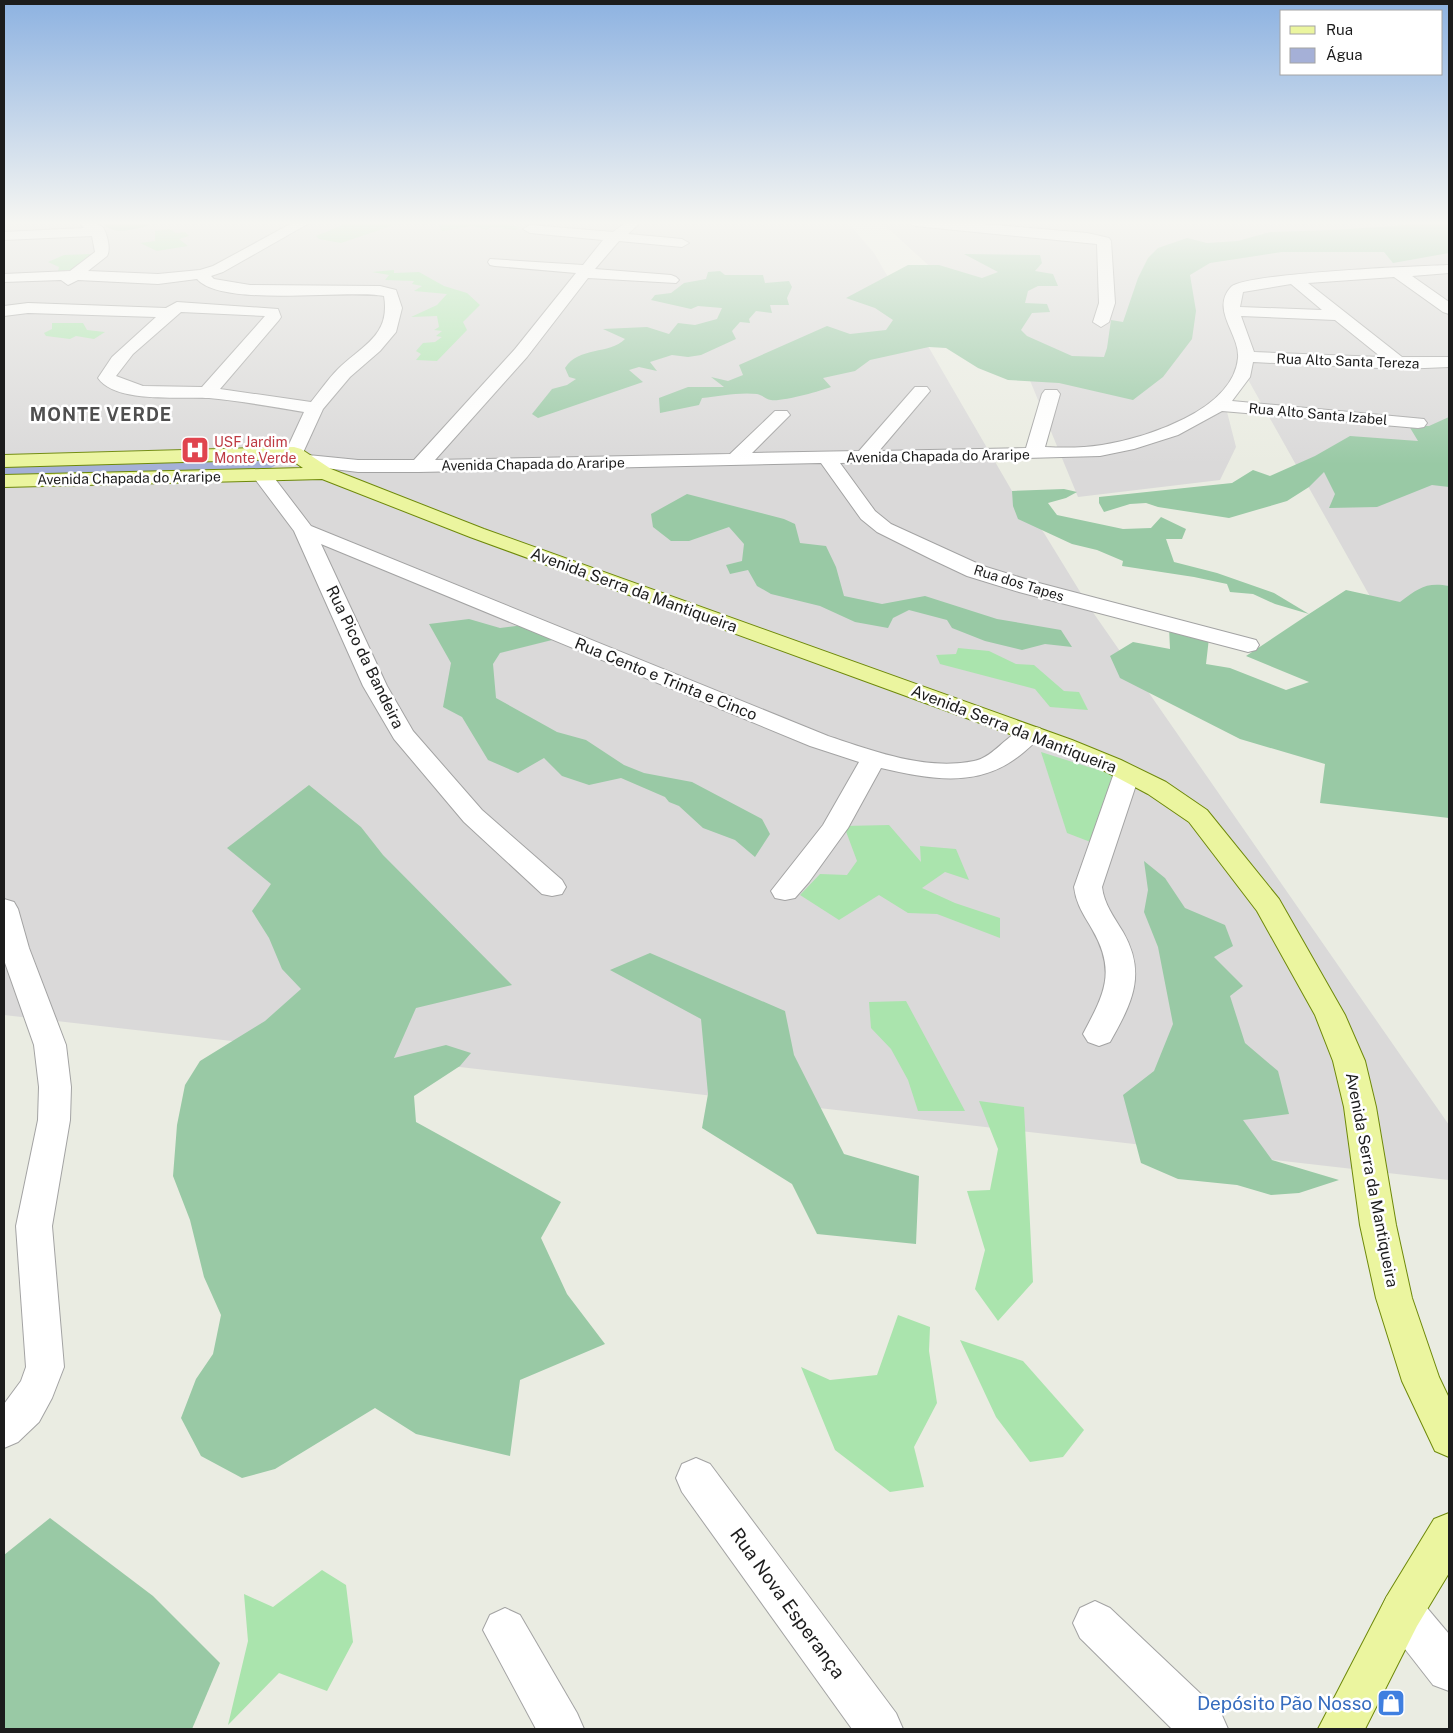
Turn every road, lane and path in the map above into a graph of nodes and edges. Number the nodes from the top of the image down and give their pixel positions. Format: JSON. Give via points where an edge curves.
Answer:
{"nodes":[{"id":1,"x":35,"y":303,"type":"edge"},
{"id":2,"x":394,"y":303,"type":"edge"},
{"id":3,"x":560,"y":303,"type":"edge"},
{"id":4,"x":1107,"y":303,"type":"edge"},
{"id":5,"x":1233,"y":303,"type":"edge"},
{"id":6,"x":1322,"y":303,"type":"edge"},
{"id":7,"x":28,"y":308,"type":"junction"},
{"id":8,"x":4,"y":311,"type":"edge"},
{"id":9,"x":1232,"y":311,"type":"junction"},
{"id":10,"x":173,"y":312,"type":"junction"},
{"id":11,"x":1337,"y":315,"type":"junction"},
{"id":12,"x":1101,"y":322,"type":"dead end"},
{"id":13,"x":1246,"y":357,"type":"junction"},
{"id":14,"x":1449,"y":362,"type":"edge"},
{"id":15,"x":1400,"y":364,"type":"junction"},
{"id":16,"x":921,"y":391,"type":"dead end"},
{"id":17,"x":207,"y":393,"type":"junction"},
{"id":18,"x":1051,"y":394,"type":"dead end"},
{"id":19,"x":1218,"y":405,"type":"junction"},
{"id":20,"x":316,"y":408,"type":"junction"},
{"id":21,"x":781,"y":415,"type":"dead end"},
{"id":22,"x":1418,"y":423,"type":"dead end"},
{"id":23,"x":1034,"y":453,"type":"junction"},
{"id":24,"x":864,"y":457,"type":"junction"},
{"id":25,"x":827,"y":458,"type":"junction"},
{"id":26,"x":734,"y":460,"type":"junction"},
{"id":27,"x":4,"y":461,"type":"edge"},
{"id":28,"x":309,"y":463,"type":"junction"},
{"id":29,"x":419,"y":466,"type":"junction"},
{"id":30,"x":262,"y":475,"type":"junction"},
{"id":31,"x":4,"y":481,"type":"edge"},
{"id":32,"x":304,"y":530,"type":"junction"},
{"id":33,"x":1248,"y":645,"type":"dead end"},
{"id":34,"x":1031,"y":733,"type":"junction"},
{"id":35,"x":873,"y":759,"type":"junction"},
{"id":36,"x":1127,"y":773,"type":"junction"},
{"id":37,"x":552,"y":887,"type":"dead end"},
{"id":38,"x":786,"y":891,"type":"dead end"},
{"id":39,"x":4,"y":909,"type":"edge"},
{"id":40,"x":1099,"y":1034,"type":"dead end"},
{"id":41,"x":4,"y":1429,"type":"edge"},
{"id":42,"x":1449,"y":1438,"type":"edge"},
{"id":43,"x":696,"y":1478,"type":"dead end"},
{"id":44,"x":1449,"y":1534,"type":"edge"},
{"id":45,"x":1402,"y":1611,"type":"junction"},
{"id":46,"x":1095,"y":1623,"type":"dead end"},
{"id":47,"x":505,"y":1630,"type":"dead end"},
{"id":48,"x":1449,"y":1669,"type":"edge"},
{"id":49,"x":561,"y":1729,"type":"edge"},
{"id":50,"x":880,"y":1729,"type":"edge"},
{"id":51,"x":1205,"y":1729,"type":"edge"},
{"id":52,"x":1341,"y":1729,"type":"edge"}],
"edges":[{"from":1,"to":7,"type":"street"},
{"from":2,"to":20,"type":"street","via":[[388,332],[344,373]]},
{"from":3,"to":29,"type":"street","via":[[521,353]]},
{"from":4,"to":12,"type":"street"},
{"from":5,"to":9,"type":"street"},
{"from":6,"to":11,"type":"street"},
{"from":7,"to":8,"type":"street"},
{"from":7,"to":10,"type":"street"},
{"from":9,"to":11,"type":"street"},
{"from":9,"to":13,"type":"street"},
{"from":10,"to":17,"type":"street","via":[[109,369],[107,378],[132,389]]},
{"from":10,"to":17,"type":"street","via":[[177,307],[272,312],[273,317]]},
{"from":11,"to":15,"type":"street"},
{"from":13,"to":15,"type":"street","name":"Rua Alto Santa Tereza"},
{"from":13,"to":19,"type":"street","name":"Avenida Chapada do Araripe","via":[[1231,394]]},
{"from":14,"to":15,"type":"street","name":"Rua Alto Santa Tereza"},
{"from":16,"to":24,"type":"street"},
{"from":17,"to":20,"type":"street"},
{"from":18,"to":23,"type":"street"},
{"from":19,"to":22,"type":"street","name":"Rua Alto Santa Izabel"},
{"from":19,"to":23,"type":"street","name":"Avenida Chapada do Araripe","via":[[1181,428],[1109,449]]},
{"from":20,"to":28,"type":"street"},
{"from":21,"to":26,"type":"street"},
{"from":23,"to":24,"type":"street","name":"Avenida Chapada do Araripe"},
{"from":24,"to":25,"type":"street","name":"Avenida Chapada do Araripe"},
{"from":25,"to":26,"type":"street","name":"Avenida Chapada do Araripe"},
{"from":25,"to":33,"type":"street","name":"Rua dos Tapes","via":[[868,515],[884,528],[938,555],[975,571],[1027,587]]},
{"from":26,"to":29,"type":"street","name":"Avenida Chapada do Araripe"},
{"from":27,"to":28,"type":"main road","name":"Avenida Chapada do Araripe"},
{"from":28,"to":29,"type":"street","name":"Avenida Chapada do Araripe"},
{"from":28,"to":30,"type":"main road","name":"Avenida Chapada do Araripe"},
{"from":28,"to":34,"type":"main road","name":"Avenida Serra da Mantiqueira","via":[[575,570]]},
{"from":30,"to":31,"type":"main road","name":"Avenida Chapada do Araripe"},
{"from":30,"to":32,"type":"street","name":"Rua Pico da Bandeira"},
{"from":32,"to":35,"type":"street","name":"Rua Cento e Trinta e Cinco","via":[[819,741]]},
{"from":32,"to":37,"type":"street","name":"Rua Pico da Bandeira","via":[[375,686],[402,734],[473,816]]},
{"from":34,"to":35,"type":"street","name":"Rua Cento e Trinta e Cinco","via":[[986,766],[966,771],[922,768]]},
{"from":34,"to":36,"type":"main road","name":"Avenida Serra da Mantiqueira"},
{"from":35,"to":38,"type":"street","via":[[839,824]]},
{"from":36,"to":40,"type":"street","via":[[1088,888],[1088,899],[1115,942],[1122,964],[1119,996]]},
{"from":36,"to":42,"type":"main road","name":"Avenida Serra da Mantiqueira","via":[[1176,800],[1198,816],[1218,839],[1269,906],[1330,1015],[1349,1061],[1360,1107],[1378,1225],[1394,1298],[1421,1380]]},
{"from":39,"to":41,"type":"street","via":[[14,948],[50,1045],[55,1088],[54,1120],[34,1226],[45,1368],[39,1389],[29,1405]]},
{"from":43,"to":50,"type":"street","name":"Rua Nova Esperança"},
{"from":44,"to":45,"type":"main road"},
{"from":45,"to":48,"type":"street"},
{"from":45,"to":52,"type":"main road"},
{"from":46,"to":51,"type":"street"},
{"from":47,"to":49,"type":"street"}]}
